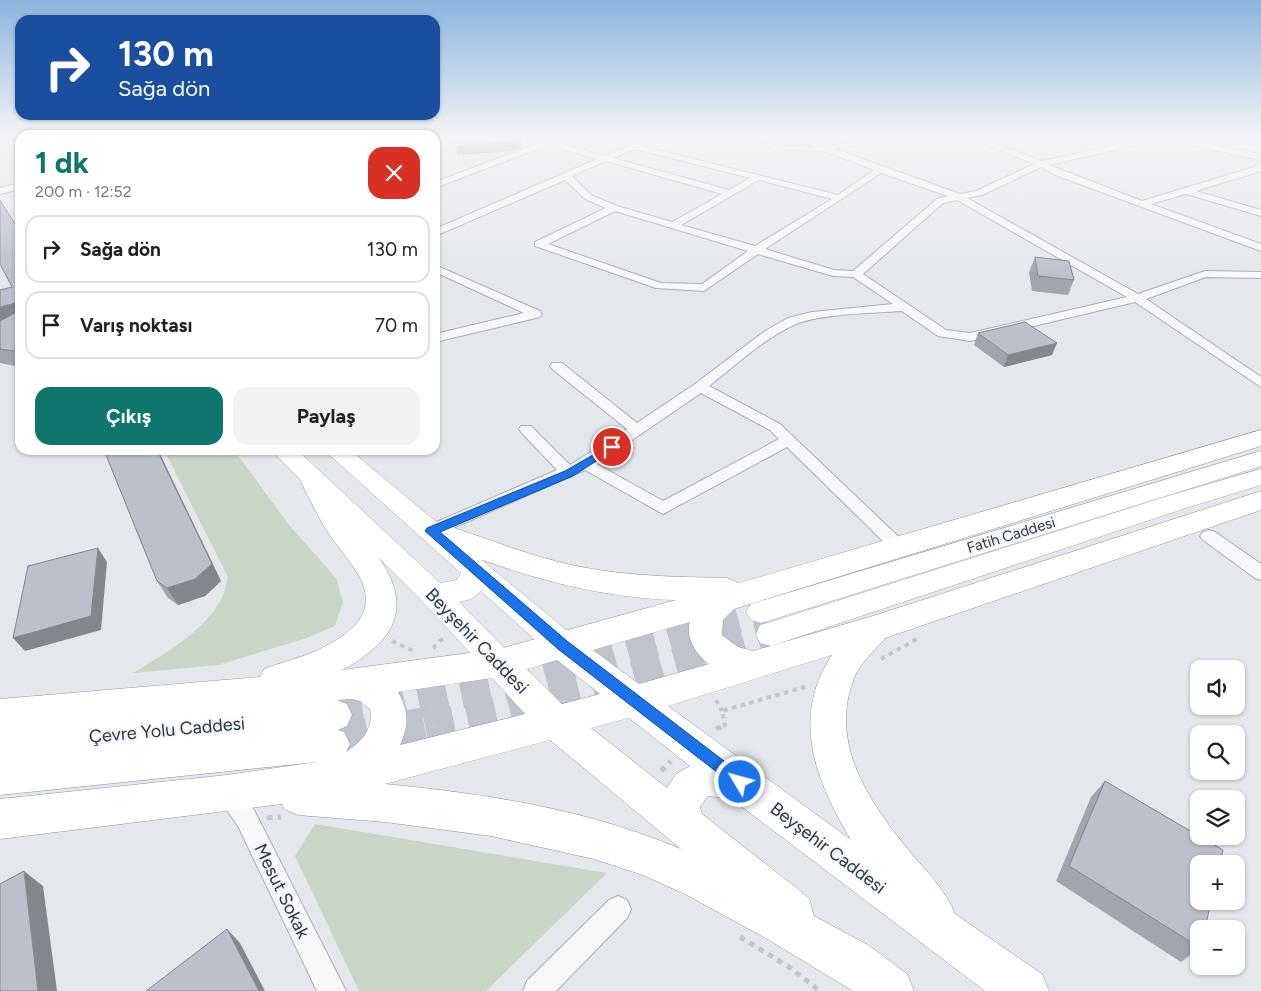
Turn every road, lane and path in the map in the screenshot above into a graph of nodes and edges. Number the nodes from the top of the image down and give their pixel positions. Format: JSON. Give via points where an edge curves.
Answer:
{"nodes":[{"id":1,"x":547,"y":183,"type":"edge"},
{"id":2,"x":574,"y":183,"type":"edge"},
{"id":3,"x":694,"y":183,"type":"edge"},
{"id":4,"x":747,"y":183,"type":"edge"},
{"id":5,"x":782,"y":183,"type":"edge"},
{"id":6,"x":861,"y":183,"type":"edge"},
{"id":7,"x":919,"y":183,"type":"edge"},
{"id":8,"x":1000,"y":183,"type":"edge"},
{"id":9,"x":1086,"y":183,"type":"edge"},
{"id":10,"x":1208,"y":183,"type":"edge"},
{"id":11,"x":15,"y":187,"type":"edge"},
{"id":12,"x":1184,"y":190,"type":"junction"},
{"id":13,"x":0,"y":191,"type":"edge"},
{"id":14,"x":729,"y":193,"type":"junction"},
{"id":15,"x":956,"y":196,"type":"junction"},
{"id":16,"x":840,"y":198,"type":"junction"},
{"id":17,"x":1142,"y":204,"type":"junction"},
{"id":18,"x":614,"y":208,"type":"junction"},
{"id":19,"x":1261,"y":213,"type":"edge"},
{"id":20,"x":672,"y":226,"type":"junction"},
{"id":21,"x":440,"y":231,"type":"edge"},
{"id":22,"x":1261,"y":248,"type":"edge"},
{"id":23,"x":758,"y":249,"type":"junction"},
{"id":24,"x":440,"y":270,"type":"edge"},
{"id":25,"x":856,"y":274,"type":"junction"},
{"id":26,"x":1261,"y":275,"type":"edge"},
{"id":27,"x":1137,"y":298,"type":"junction"},
{"id":28,"x":903,"y":307,"type":"junction"},
{"id":29,"x":440,"y":337,"type":"edge"},
{"id":30,"x":557,"y":366,"type":"dead end"},
{"id":31,"x":1259,"y":381,"type":"edge"},
{"id":32,"x":700,"y":386,"type":"junction"},
{"id":33,"x":526,"y":429,"type":"dead end"},
{"id":34,"x":637,"y":430,"type":"junction"},
{"id":35,"x":1261,"y":438,"type":"edge"},
{"id":36,"x":788,"y":440,"type":"junction"},
{"id":37,"x":288,"y":455,"type":"edge"},
{"id":38,"x":342,"y":455,"type":"edge"},
{"id":39,"x":1261,"y":458,"type":"edge"},
{"id":40,"x":586,"y":464,"type":"junction"},
{"id":41,"x":569,"y":473,"type":"junction"},
{"id":42,"x":1261,"y":477,"type":"edge"},
{"id":43,"x":314,"y":482,"type":"junction"},
{"id":44,"x":1261,"y":500,"type":"edge"},
{"id":45,"x":431,"y":531,"type":"junction"},
{"id":46,"x":1209,"y":536,"type":"dead end"},
{"id":47,"x":899,"y":548,"type":"junction"},
{"id":48,"x":475,"y":568,"type":"junction"},
{"id":49,"x":1261,"y":572,"type":"edge"},
{"id":50,"x":432,"y":593,"type":"junction"},
{"id":51,"x":722,"y":600,"type":"junction"},
{"id":52,"x":762,"y":612,"type":"junction"},
{"id":53,"x":370,"y":630,"type":"junction"},
{"id":54,"x":920,"y":638,"type":"dead end"},
{"id":55,"x":562,"y":645,"type":"junction"},
{"id":56,"x":876,"y":645,"type":"junction"},
{"id":57,"x":498,"y":663,"type":"junction"},
{"id":58,"x":753,"y":665,"type":"junction"},
{"id":59,"x":425,"y":674,"type":"junction"},
{"id":60,"x":836,"y":678,"type":"junction"},
{"id":61,"x":162,"y":700,"type":"junction"},
{"id":62,"x":634,"y":701,"type":"junction"},
{"id":63,"x":0,"y":715,"type":"edge"},
{"id":64,"x":556,"y":722,"type":"junction"},
{"id":65,"x":338,"y":730,"type":"junction"},
{"id":66,"x":688,"y":744,"type":"junction"},
{"id":67,"x":0,"y":746,"type":"edge"},
{"id":68,"x":437,"y":753,"type":"junction"},
{"id":69,"x":0,"y":777,"type":"edge"},
{"id":70,"x":640,"y":792,"type":"junction"},
{"id":71,"x":752,"y":792,"type":"junction"},
{"id":72,"x":236,"y":806,"type":"junction"},
{"id":73,"x":283,"y":817,"type":"dead end"},
{"id":74,"x":0,"y":819,"type":"edge"},
{"id":75,"x":700,"y":840,"type":"junction"},
{"id":76,"x":618,"y":909,"type":"dead end"},
{"id":77,"x":953,"y":941,"type":"junction"},
{"id":78,"x":878,"y":981,"type":"edge"},
{"id":79,"x":332,"y":991,"type":"edge"},
{"id":80,"x":537,"y":991,"type":"edge"},
{"id":81,"x":1025,"y":991,"type":"edge"}],
"edges":[{"from":1,"to":21,"type":"street"},
{"from":2,"to":18,"type":"street","via":[[588,196]]},
{"from":3,"to":14,"type":"street"},
{"from":4,"to":14,"type":"street"},
{"from":5,"to":16,"type":"street"},
{"from":6,"to":16,"type":"street"},
{"from":7,"to":15,"type":"street"},
{"from":8,"to":15,"type":"street","via":[[979,193]]},
{"from":9,"to":17,"type":"street"},
{"from":10,"to":12,"type":"street"},
{"from":11,"to":13,"type":"street"},
{"from":12,"to":17,"type":"street"},
{"from":12,"to":19,"type":"street"},
{"from":14,"to":20,"type":"street"},
{"from":15,"to":25,"type":"street","via":[[940,201]]},
{"from":15,"to":27,"type":"street"},
{"from":16,"to":23,"type":"street"},
{"from":17,"to":22,"type":"street"},
{"from":18,"to":20,"type":"street"},
{"from":18,"to":23,"type":"street","via":[[539,244],[660,286],[704,288]]},
{"from":20,"to":23,"type":"street"},
{"from":23,"to":25,"type":"street","via":[[833,273]]},
{"from":24,"to":29,"type":"street","via":[[536,314]]},
{"from":25,"to":28,"type":"street"},
{"from":26,"to":27,"type":"street","via":[[1205,274]]},
{"from":27,"to":28,"type":"street","via":[[970,337],[942,333]]},
{"from":27,"to":31,"type":"street"},
{"from":28,"to":32,"type":"street","via":[[792,321],[769,334]]},
{"from":30,"to":34,"type":"street"},
{"from":32,"to":34,"type":"street"},
{"from":32,"to":36,"type":"street","via":[[774,427]]},
{"from":33,"to":41,"type":"street"},
{"from":34,"to":40,"type":"street"},
{"from":35,"to":47,"type":"highway"},
{"from":36,"to":40,"type":"street","via":[[663,508]]},
{"from":36,"to":47,"type":"street"},
{"from":37,"to":43,"type":"main road","name":"Beyşehir Caddesi"},
{"from":38,"to":45,"type":"main road","name":"Beyşehir Caddesi"},
{"from":39,"to":52,"type":"main road","name":"Fatih Caddesi"},
{"from":40,"to":41,"type":"street"},
{"from":41,"to":45,"type":"street"},
{"from":42,"to":52,"type":"main road","name":"Fatih Caddesi"},
{"from":43,"to":50,"type":"main road","name":"Beyşehir Caddesi"},
{"from":43,"to":53,"type":"highway","via":[[339,526],[372,572],[381,592],[381,608]]},
{"from":44,"to":56,"type":"highway"},
{"from":45,"to":48,"type":"main road","name":"Beyşehir Caddesi"},
{"from":45,"to":52,"type":"highway","via":[[578,578],[649,588]]},
{"from":46,"to":49,"type":"street"},
{"from":47,"to":52,"type":"highway"},
{"from":48,"to":50,"type":"main road","via":[[476,578],[460,592]]},
{"from":48,"to":55,"type":"main road","name":"Beyşehir Caddesi"},
{"from":50,"to":57,"type":"main road","name":"Beyşehir Caddesi"},
{"from":51,"to":52,"type":"highway"},
{"from":51,"to":55,"type":"highway"},
{"from":51,"to":58,"type":"highway","via":[[707,617],[704,632],[712,646],[729,659]]},
{"from":53,"to":59,"type":"path","via":[[425,656]]},
{"from":53,"to":61,"type":"highway","via":[[335,658],[299,672],[270,681]]},
{"from":54,"to":56,"type":"path"},
{"from":55,"to":57,"type":"highway"},
{"from":55,"to":62,"type":"highway","name":"Beyşehir Caddesi"},
{"from":56,"to":58,"type":"highway"},
{"from":56,"to":60,"type":"highway","via":[[847,661]]},
{"from":57,"to":59,"type":"highway"},
{"from":57,"to":64,"type":"highway","name":"Beyşehir Caddesi"},
{"from":58,"to":62,"type":"highway"},
{"from":59,"to":65,"type":"highway"},
{"from":59,"to":68,"type":"path"},
{"from":60,"to":66,"type":"path","via":[[722,710],[725,724]]},
{"from":60,"to":77,"type":"highway","via":[[827,714],[835,768],[865,826]]},
{"from":61,"to":63,"type":"highway"},
{"from":61,"to":65,"type":"highway"},
{"from":62,"to":64,"type":"highway"},
{"from":62,"to":66,"type":"highway","name":"Beyşehir Caddesi"},
{"from":64,"to":68,"type":"highway"},
{"from":64,"to":70,"type":"highway","name":"Beyşehir Caddesi"},
{"from":65,"to":67,"type":"highway","name":"Çevre Yolu Caddesi"},
{"from":65,"to":68,"type":"highway"},
{"from":65,"to":69,"type":"highway","name":"Çevre Yolu Caddesi"},
{"from":65,"to":72,"type":"highway"},
{"from":66,"to":70,"type":"path"},
{"from":66,"to":71,"type":"highway","name":"Beyşehir Caddesi"},
{"from":70,"to":75,"type":"highway","name":"Beyşehir Caddesi"},
{"from":71,"to":75,"type":"highway","via":[[730,781],[708,778],[696,782],[683,795],[680,807],[683,821]]},
{"from":71,"to":77,"type":"highway","name":"Beyşehir Caddesi"},
{"from":72,"to":73,"type":"path"},
{"from":72,"to":74,"type":"highway"},
{"from":72,"to":78,"type":"highway","via":[[358,799],[531,821],[644,855],[697,878]]},
{"from":72,"to":79,"type":"street","name":"Mesut Sokak"},
{"from":75,"to":78,"type":"highway","name":"Beyşehir Caddesi"},
{"from":76,"to":80,"type":"street"},
{"from":77,"to":81,"type":"highway","name":"Beyşehir Caddesi"}]}
